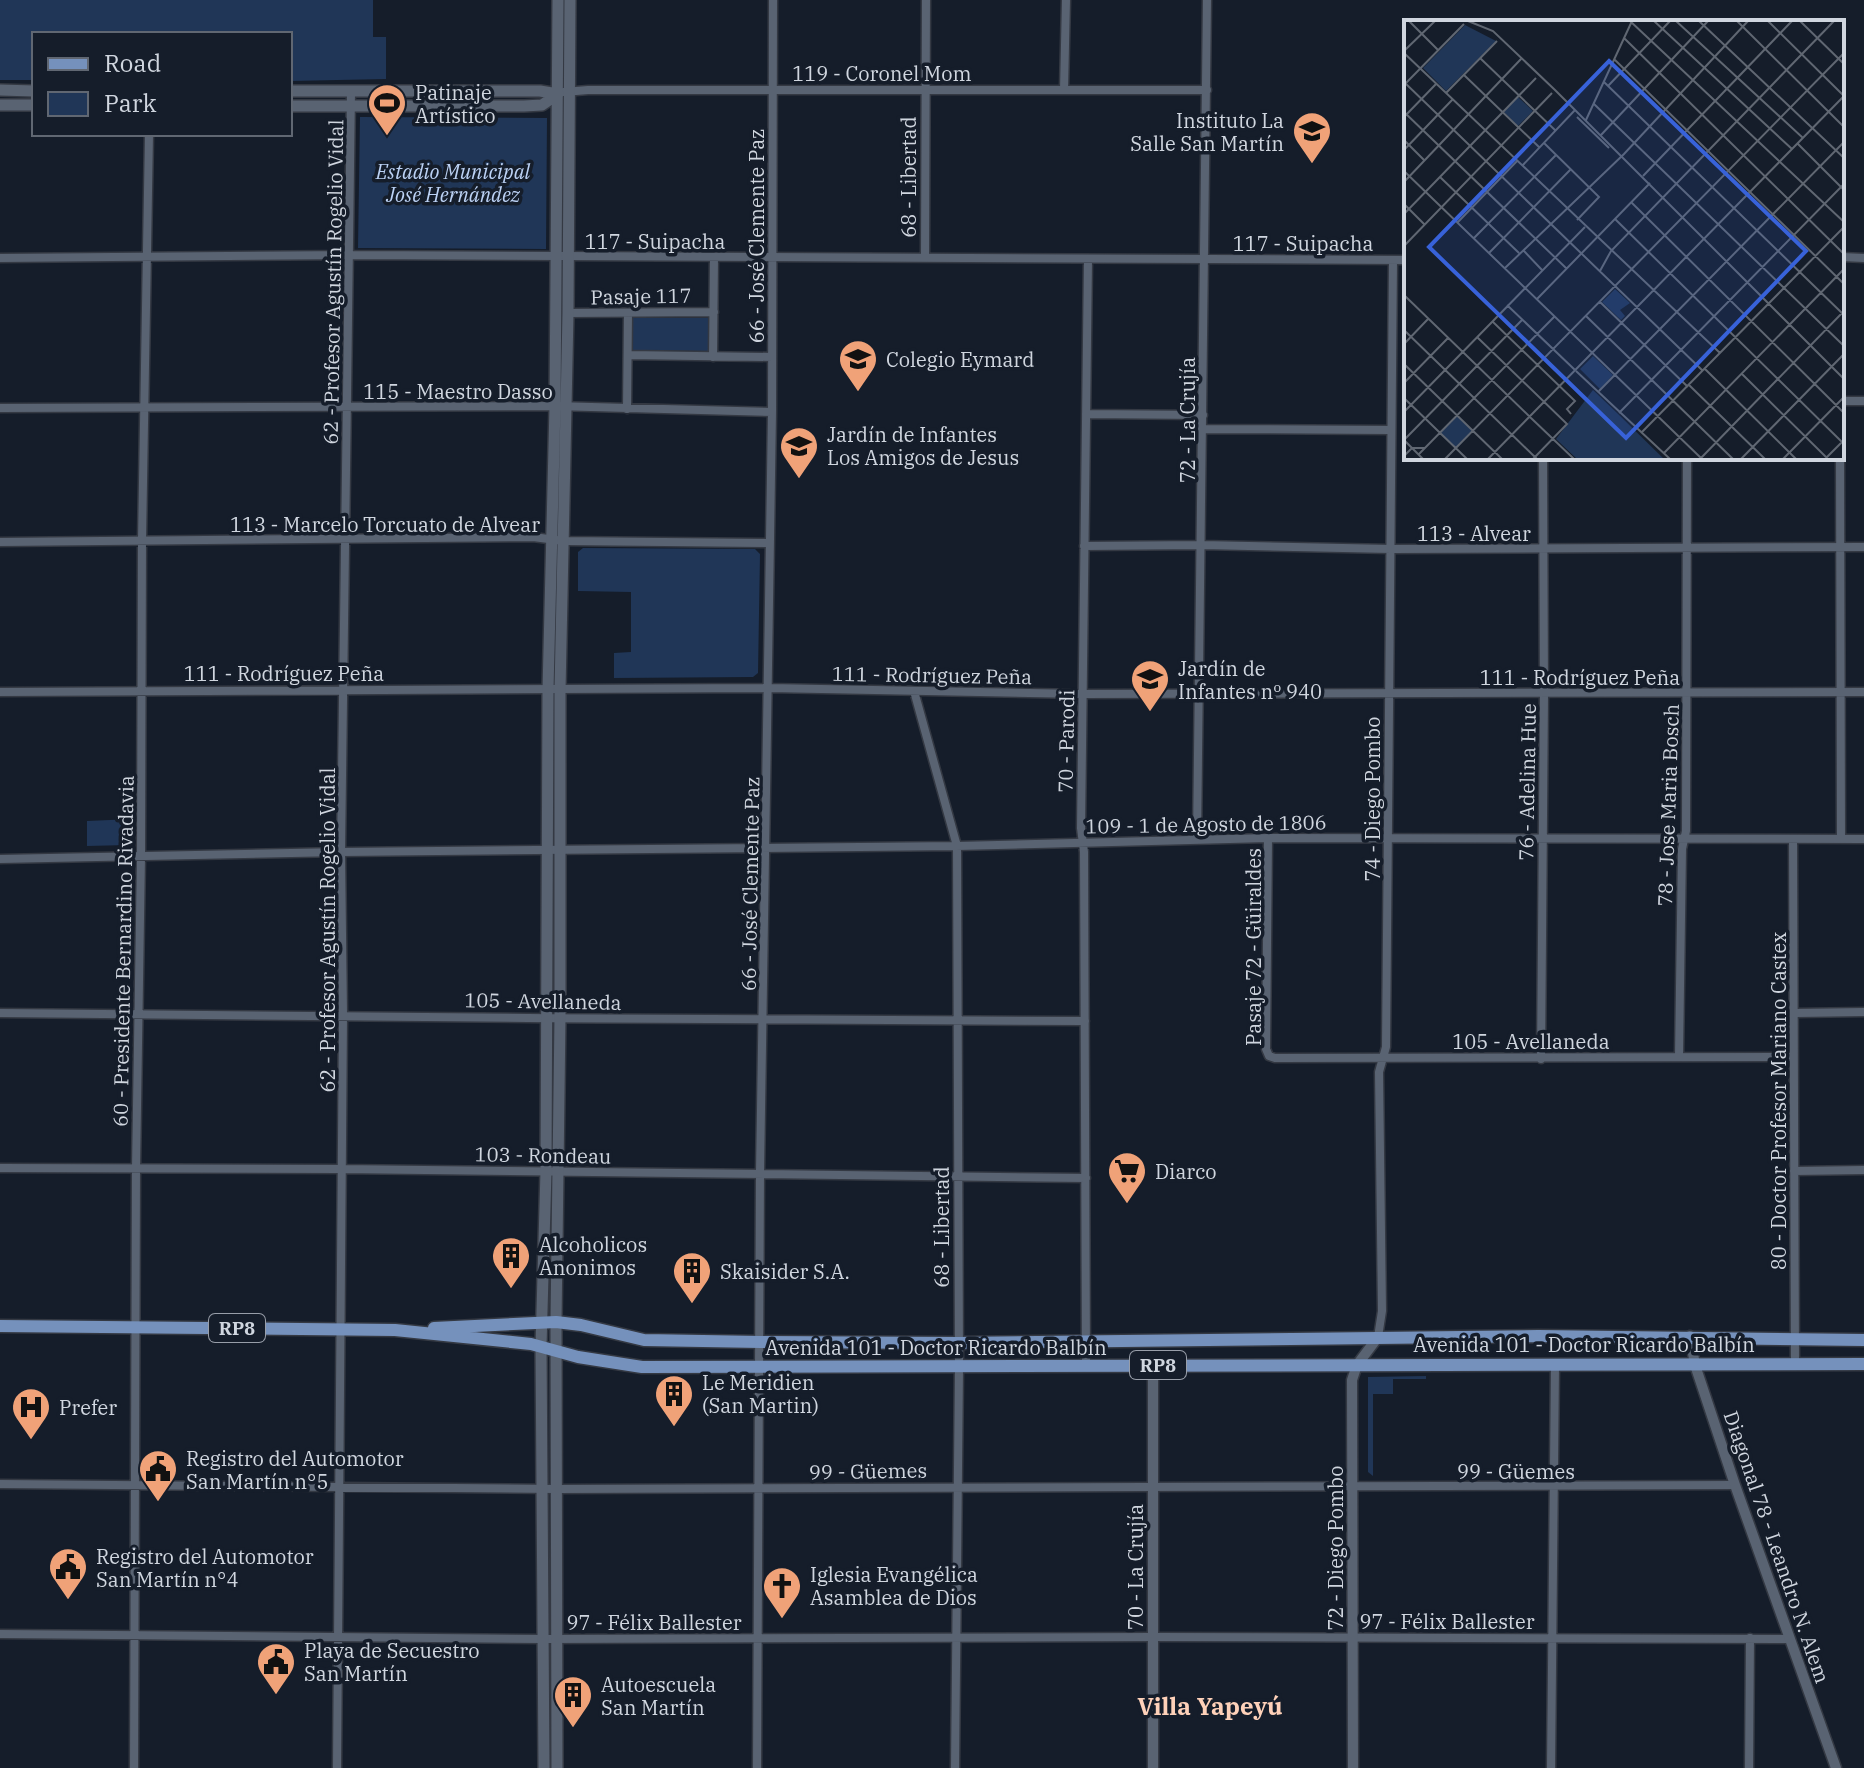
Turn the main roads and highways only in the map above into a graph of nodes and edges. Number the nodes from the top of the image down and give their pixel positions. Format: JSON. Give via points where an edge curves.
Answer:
{"nodes":[{"id":1,"x":558,"y":0,"type":"edge"},
{"id":2,"x":570,"y":0,"type":"edge"},
{"id":3,"x":0,"y":90,"type":"edge"},
{"id":4,"x":32,"y":91,"type":"edge"},
{"id":5,"x":292,"y":91,"type":"edge"},
{"id":6,"x":564,"y":92,"type":"junction"},
{"id":7,"x":0,"y":105,"type":"edge"},
{"id":8,"x":32,"y":105,"type":"edge"},
{"id":9,"x":292,"y":106,"type":"edge"},
{"id":10,"x":563,"y":257,"type":"junction"},
{"id":11,"x":561,"y":407,"type":"junction"},
{"id":12,"x":554,"y":690,"type":"junction"},
{"id":13,"x":552,"y":1171,"type":"junction"},
{"id":14,"x":542,"y":1322,"type":"junction"},
{"id":15,"x":556,"y":1322,"type":"junction"},
{"id":16,"x":0,"y":1326,"type":"edge"},
{"id":17,"x":395,"y":1330,"type":"junction"},
{"id":18,"x":1864,"y":1340,"type":"edge"},
{"id":19,"x":541,"y":1346,"type":"junction"},
{"id":20,"x":557,"y":1351,"type":"junction"},
{"id":21,"x":1864,"y":1364,"type":"edge"},
{"id":22,"x":549,"y":1639,"type":"junction"},
{"id":23,"x":544,"y":1768,"type":"edge"},
{"id":24,"x":557,"y":1768,"type":"edge"}],
"edges":[{"from":1,"to":6,"type":"main road"},
{"from":2,"to":6,"type":"main road"},
{"from":3,"to":4,"type":"main road"},
{"from":5,"to":6,"type":"main road","name":"119 - Coronel Mom"},
{"from":6,"to":9,"type":"main road","name":"119 - Coronel Mom","via":[[542,105]]},
{"from":6,"to":10,"type":"main road"},
{"from":7,"to":8,"type":"main road"},
{"from":10,"to":11,"type":"main road"},
{"from":10,"to":11,"type":"main road","via":[[568,313]]},
{"from":11,"to":12,"type":"main road"},
{"from":12,"to":13,"type":"main road","via":[[547,1017]]},
{"from":12,"to":13,"type":"main road","via":[[561,849]]},
{"from":13,"to":14,"type":"main road"},
{"from":13,"to":15,"type":"main road"},
{"from":14,"to":15,"type":"main road","name":"Avenida 101 - Doctor Ricardo Balbín","number":"RP8"},
{"from":14,"to":17,"type":"main road","name":"Avenida 101 - Doctor Ricardo Balbín","number":"RP8"},
{"from":14,"to":19,"type":"main road"},
{"from":15,"to":18,"type":"main road","name":"Avenida 101 - Doctor Ricardo Balbín","number":"RP8","via":[[644,1340],[761,1342],[1690,1336]]},
{"from":15,"to":20,"type":"main road"},
{"from":16,"to":17,"type":"main road","name":"Avenida 101 - Doctor Ricardo Balbín","number":"RP8"},
{"from":17,"to":19,"type":"main road","name":"Avenida 101 - Doctor Ricardo Balbín","number":"RP8"},
{"from":19,"to":20,"type":"main road","name":"Avenida 101 - Doctor Ricardo Balbín","number":"RP8"},
{"from":19,"to":22,"type":"main road"},
{"from":20,"to":21,"type":"main road","name":"Avenida 101 - Doctor Ricardo Balbín","number":"RP8","via":[[634,1367]]},
{"from":20,"to":22,"type":"main road"},
{"from":22,"to":23,"type":"main road"},
{"from":22,"to":24,"type":"main road"}]}
